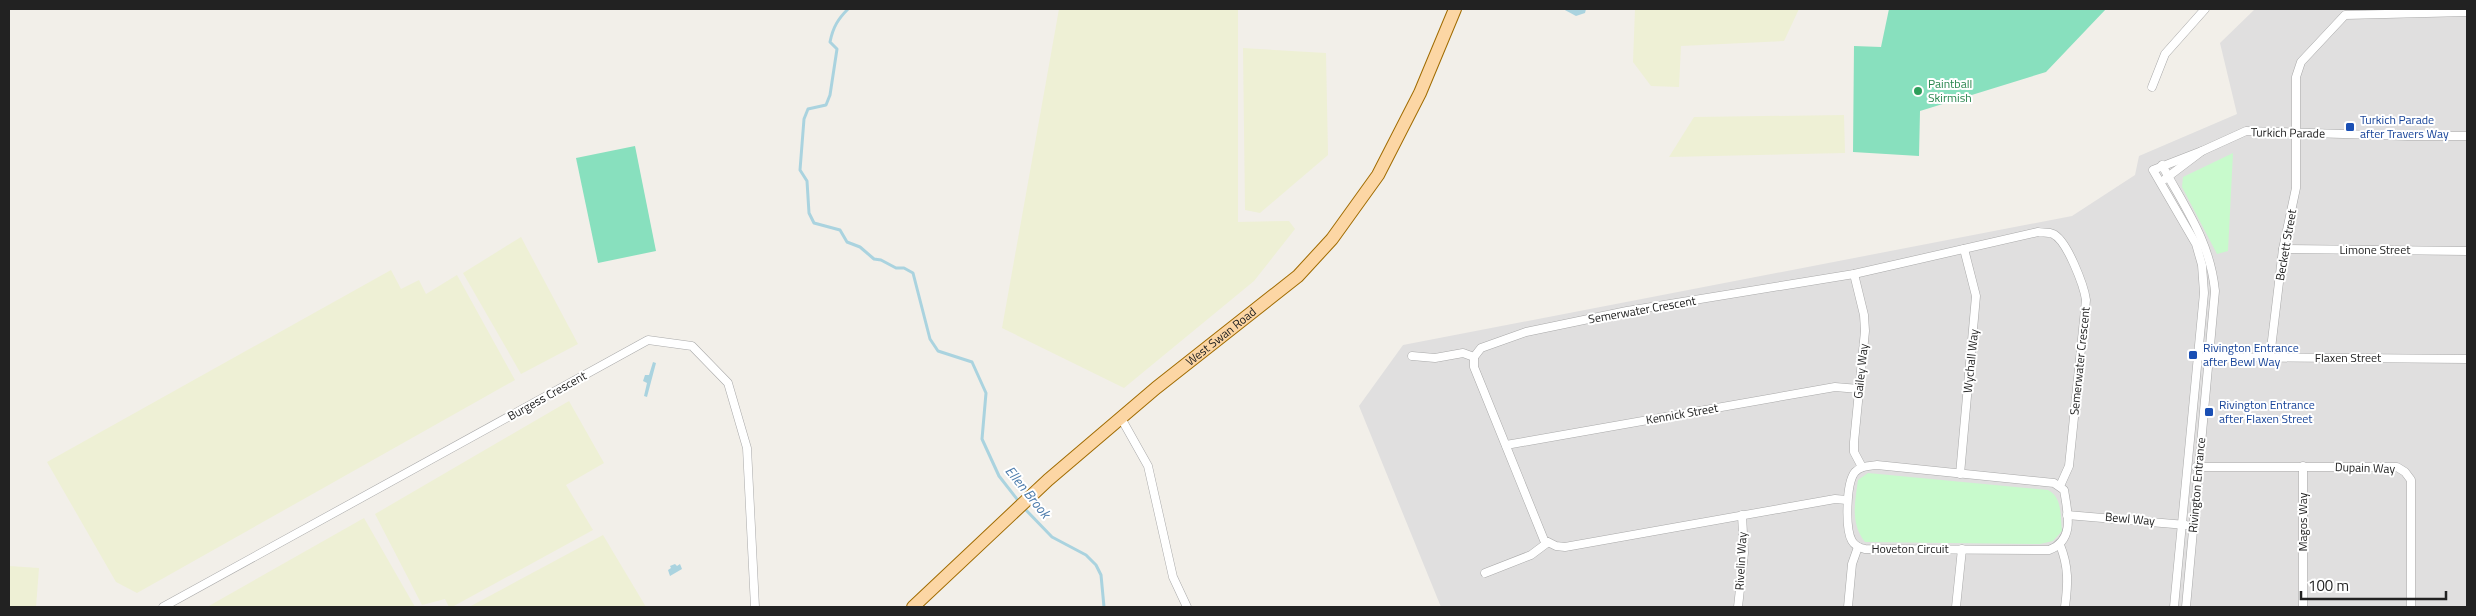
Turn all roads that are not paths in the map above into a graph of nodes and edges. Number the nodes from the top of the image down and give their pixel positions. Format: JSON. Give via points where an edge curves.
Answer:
{"nodes":[{"id":1,"x":1455,"y":9,"type":"edge"},
{"id":2,"x":2205,"y":9,"type":"edge"},
{"id":3,"x":2354,"y":11,"type":"edge"},
{"id":4,"x":2467,"y":12,"type":"edge"},
{"id":5,"x":2152,"y":87,"type":"dead end"},
{"id":6,"x":2296,"y":132,"type":"junction"},
{"id":7,"x":2467,"y":136,"type":"edge"},
{"id":8,"x":2202,"y":151,"type":"junction"},
{"id":9,"x":2162,"y":165,"type":"junction"},
{"id":10,"x":2153,"y":170,"type":"joint"},
{"id":11,"x":2168,"y":177,"type":"junction"},
{"id":12,"x":2160,"y":182,"type":"junction"},
{"id":13,"x":1964,"y":249,"type":"junction"},
{"id":14,"x":2283,"y":249,"type":"junction"},
{"id":15,"x":2467,"y":251,"type":"edge"},
{"id":16,"x":1854,"y":274,"type":"junction"},
{"id":17,"x":1412,"y":356,"type":"dead end"},
{"id":18,"x":1474,"y":357,"type":"junction"},
{"id":19,"x":2198,"y":357,"type":"junction"},
{"id":20,"x":2209,"y":357,"type":"junction"},
{"id":21,"x":2270,"y":357,"type":"junction"},
{"id":22,"x":2467,"y":359,"type":"edge"},
{"id":23,"x":1859,"y":389,"type":"junction"},
{"id":24,"x":1121,"y":418,"type":"junction"},
{"id":25,"x":1506,"y":445,"type":"junction"},
{"id":26,"x":2303,"y":466,"type":"junction"},
{"id":27,"x":1862,"y":467,"type":"junction"},
{"id":28,"x":2187,"y":467,"type":"junction"},
{"id":29,"x":2199,"y":467,"type":"junction"},
{"id":30,"x":1960,"y":474,"type":"junction"},
{"id":31,"x":2060,"y":486,"type":"junction"},
{"id":32,"x":1847,"y":500,"type":"junction"},
{"id":33,"x":1742,"y":515,"type":"junction"},
{"id":34,"x":2067,"y":515,"type":"junction"},
{"id":35,"x":2182,"y":524,"type":"junction"},
{"id":36,"x":2193,"y":526,"type":"junction"},
{"id":37,"x":1547,"y":543,"type":"junction"},
{"id":38,"x":2060,"y":545,"type":"junction"},
{"id":39,"x":1858,"y":547,"type":"junction"},
{"id":40,"x":1962,"y":549,"type":"junction"},
{"id":41,"x":1485,"y":573,"type":"dead end"},
{"id":42,"x":163,"y":607,"type":"edge"},
{"id":43,"x":755,"y":607,"type":"edge"},
{"id":44,"x":913,"y":607,"type":"edge"},
{"id":45,"x":1187,"y":607,"type":"edge"},
{"id":46,"x":1738,"y":607,"type":"edge"},
{"id":47,"x":1848,"y":607,"type":"edge"},
{"id":48,"x":1956,"y":607,"type":"edge"},
{"id":49,"x":2065,"y":607,"type":"edge"},
{"id":50,"x":2174,"y":607,"type":"edge"},
{"id":51,"x":2186,"y":607,"type":"edge"},
{"id":52,"x":2303,"y":607,"type":"edge"},
{"id":53,"x":2411,"y":607,"type":"edge"}],
"edges":[{"from":1,"to":24,"type":"main road","name":"West Swan Road","via":[[1420,93],[1378,175],[1332,240],[1298,276]]},
{"from":2,"to":5,"type":"street","via":[[2164,54]]},
{"from":3,"to":4,"type":"street"},
{"from":3,"to":6,"type":"street","name":"Beckett Street","via":[[2345,15],[2301,62],[2296,77]]},
{"from":6,"to":7,"type":"street","name":"Turkich Parade"},
{"from":6,"to":8,"type":"street","name":"Turkich Parade","via":[[2246,131]]},
{"from":6,"to":14,"type":"street","name":"Beckett Street","via":[[2296,188]]},
{"from":8,"to":9,"type":"street","name":"Turkich Parade"},
{"from":8,"to":11,"type":"street","name":"Turkich Parade"},
{"from":9,"to":10,"type":"street","name":"Turkich Parade"},
{"from":9,"to":11,"type":"street","name":"Rivington Entrance"},
{"from":10,"to":12,"type":"street","name":"Rivington Entrance"},
{"from":11,"to":12,"type":"street","name":"Turkich Parade"},
{"from":11,"to":20,"type":"street","name":"Rivington Entrance","via":[[2207,246],[2213,267],[2215,291]]},
{"from":12,"to":19,"type":"street","name":"Rivington Entrance","via":[[2196,244],[2202,265],[2204,293]]},
{"from":13,"to":16,"type":"street","name":"Semerwater Crescent"},
{"from":13,"to":30,"type":"street","name":"Wychall Way","via":[[1976,296]]},
{"from":13,"to":31,"type":"street","name":"Semerwater Crescent","via":[[2038,232],[2053,234],[2060,240],[2083,284],[2086,300],[2069,466]]},
{"from":14,"to":15,"type":"street","name":"Limone Street"},
{"from":14,"to":21,"type":"street","name":"Beckett Street"},
{"from":16,"to":18,"type":"street","name":"Semerwater Crescent","via":[[1627,311],[1526,332],[1481,348]]},
{"from":16,"to":23,"type":"street","name":"Gailey Way","via":[[1865,332]]},
{"from":17,"to":18,"type":"street","via":[[1435,358],[1463,353]]},
{"from":18,"to":25,"type":"street","via":[[1474,367]]},
{"from":19,"to":20,"type":"street","name":"Flaxen Street"},
{"from":19,"to":28,"type":"street","name":"Rivington Entrance"},
{"from":20,"to":21,"type":"street","name":"Flaxen Street"},
{"from":20,"to":29,"type":"street","name":"Rivington Entrance"},
{"from":21,"to":22,"type":"street","name":"Flaxen Street"},
{"from":23,"to":25,"type":"street","name":"Kennick Street","via":[[1835,386]]},
{"from":23,"to":27,"type":"street","name":"Gailey Way","via":[[1854,452]]},
{"from":24,"to":44,"type":"main road","name":"West Swan Road","via":[[1048,480]]},
{"from":24,"to":45,"type":"street","via":[[1148,466],[1173,577]]},
{"from":25,"to":37,"type":"street"},
{"from":26,"to":29,"type":"street","name":"Dupain Way"},
{"from":26,"to":52,"type":"street","name":"Magos Way"},
{"from":26,"to":53,"type":"street","name":"Dupain Way","via":[[2397,467],[2405,472],[2411,480]]},
{"from":27,"to":30,"type":"street"},
{"from":27,"to":32,"type":"street","name":"Hoveton Circuit","via":[[1851,478]]},
{"from":28,"to":29,"type":"street","name":"Dupain Way"},
{"from":28,"to":35,"type":"street","name":"Rivington Entrance"},
{"from":29,"to":36,"type":"street","name":"Rivington Entrance"},
{"from":30,"to":31,"type":"street","via":[[2048,482]]},
{"from":31,"to":34,"type":"street","via":[[2064,490]]},
{"from":32,"to":33,"type":"street","via":[[1835,499]]},
{"from":32,"to":39,"type":"street","name":"Hoveton Circuit","via":[[1849,530]]},
{"from":33,"to":37,"type":"street","via":[[1566,546]]},
{"from":33,"to":46,"type":"street","name":"Rivelin Way","via":[[1744,553]]},
{"from":34,"to":35,"type":"street","name":"Bewl Way"},
{"from":34,"to":38,"type":"street","via":[[2067,534]]},
{"from":35,"to":36,"type":"street","name":"Bewl Way"},
{"from":35,"to":50,"type":"street","name":"Rivington Entrance"},
{"from":36,"to":51,"type":"street","name":"Rivington Entrance"},
{"from":37,"to":41,"type":"street","via":[[1532,555]]},
{"from":38,"to":40,"type":"street","name":"Hoveton Circuit","via":[[2048,550]]},
{"from":38,"to":49,"type":"street","via":[[2068,575]]},
{"from":39,"to":40,"type":"street","name":"Hoveton Circuit"},
{"from":39,"to":47,"type":"street","via":[[1852,564]]},
{"from":40,"to":48,"type":"street"},
{"from":42,"to":43,"type":"street","name":"Burgess Crescent","via":[[648,340],[692,346],[728,384],[747,448]]}]}
